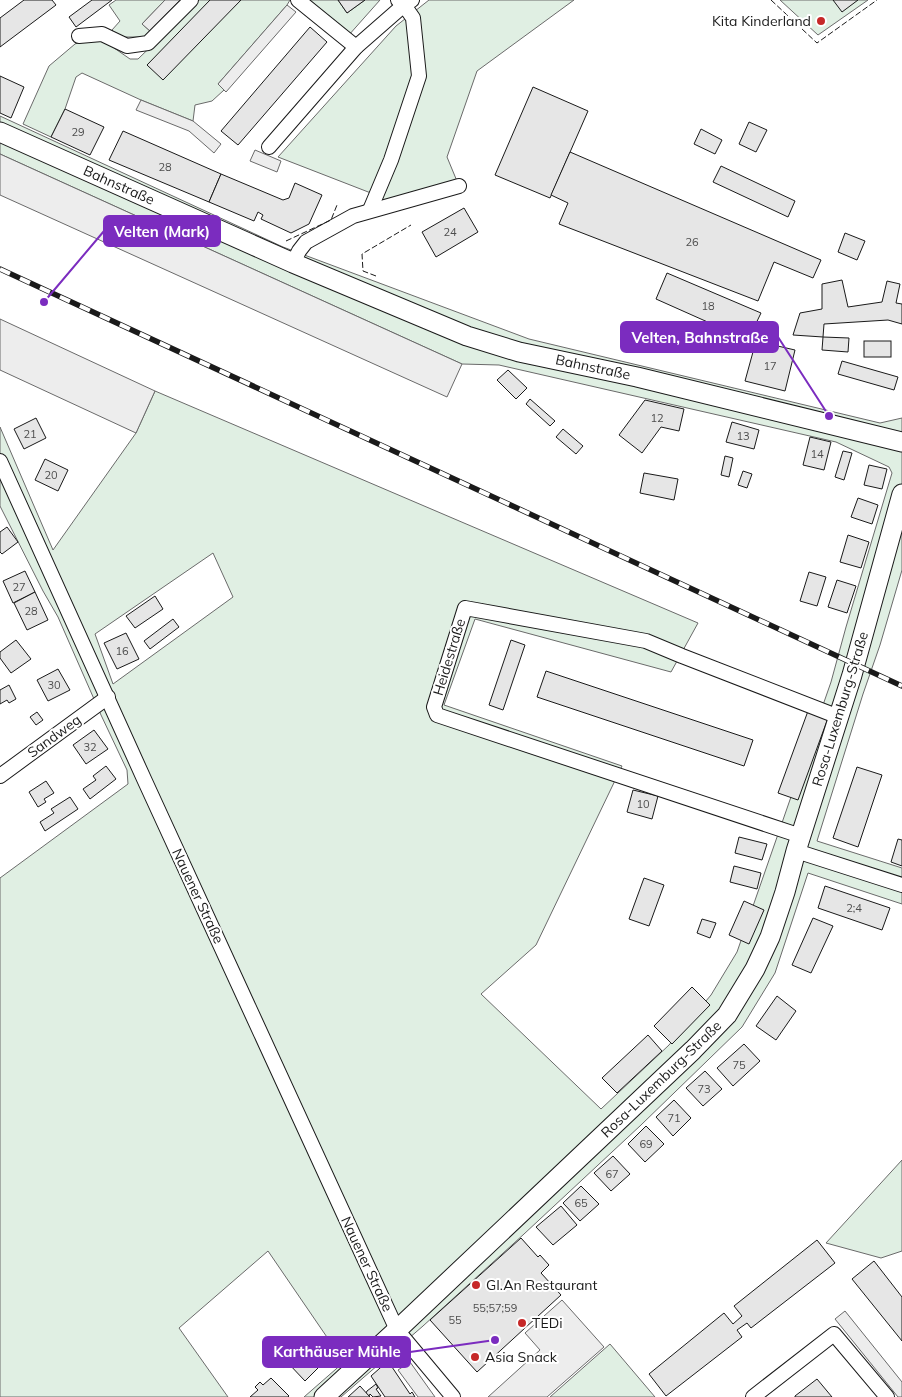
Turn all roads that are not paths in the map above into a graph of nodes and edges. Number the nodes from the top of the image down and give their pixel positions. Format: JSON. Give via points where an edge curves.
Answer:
{"nodes":[{"id":1,"x":190,"y":0,"type":"edge"},
{"id":2,"x":298,"y":0,"type":"edge"},
{"id":3,"x":405,"y":2,"type":"edge"},
{"id":4,"x":79,"y":36,"type":"dead end"},
{"id":5,"x":356,"y":47,"type":"junction"},
{"id":6,"x":0,"y":132,"type":"edge"},
{"id":7,"x":269,"y":147,"type":"dead end"},
{"id":8,"x":459,"y":186,"type":"dead end"},
{"id":9,"x":370,"y":210,"type":"junction"},
{"id":10,"x":293,"y":263,"type":"junction"},
{"id":11,"x":902,"y":442,"type":"edge"},
{"id":12,"x":0,"y":461,"type":"edge"},
{"id":13,"x":902,"y":494,"type":"edge"},
{"id":14,"x":108,"y":697,"type":"junction"},
{"id":15,"x":839,"y":717,"type":"junction"},
{"id":16,"x":0,"y":776,"type":"edge"},
{"id":17,"x":799,"y":844,"type":"junction"},
{"id":18,"x":902,"y":885,"type":"edge"},
{"id":19,"x":397,"y":1330,"type":"junction"},
{"id":20,"x":324,"y":1397,"type":"edge"},
{"id":21,"x":453,"y":1397,"type":"edge"},
{"id":22,"x":753,"y":1397,"type":"edge"},
{"id":23,"x":887,"y":1397,"type":"edge"}],
"edges":[{"from":1,"to":4,"type":"street","via":[[148,43],[127,46],[102,34]]},
{"from":2,"to":5,"type":"street"},
{"from":3,"to":5,"type":"street"},
{"from":3,"to":9,"type":"street","via":[[414,18],[419,76],[391,160]]},
{"from":5,"to":7,"type":"street"},
{"from":6,"to":10,"type":"main road","name":"Bahnstraße"},
{"from":8,"to":9,"type":"street"},
{"from":9,"to":10,"type":"street","via":[[306,242]]},
{"from":10,"to":11,"type":"main road","name":"Bahnstraße","via":[[467,336],[519,352],[637,377]]},
{"from":12,"to":14,"type":"street","name":"Nauener Straße"},
{"from":13,"to":15,"type":"main road","name":"Rosa-Luxemburg-Straße"},
{"from":14,"to":16,"type":"street","name":"Sandweg"},
{"from":14,"to":19,"type":"street","name":"Nauener Straße"},
{"from":15,"to":17,"type":"main road","name":"Rosa-Luxemburg-Straße"},
{"from":15,"to":17,"type":"street","name":"Heidestraße","via":[[646,641],[465,608],[434,707],[437,715]]},
{"from":17,"to":18,"type":"street"},
{"from":17,"to":19,"type":"main road","name":"Rosa-Luxemburg-Straße","via":[[770,937],[727,1015],[694,1050]]},
{"from":19,"to":20,"type":"main road","name":"Rosa-Luxemburg-Straße"},
{"from":19,"to":21,"type":"street","name":"Nauener Straße"},
{"from":22,"to":23,"type":"street","via":[[834,1334]]}]}
